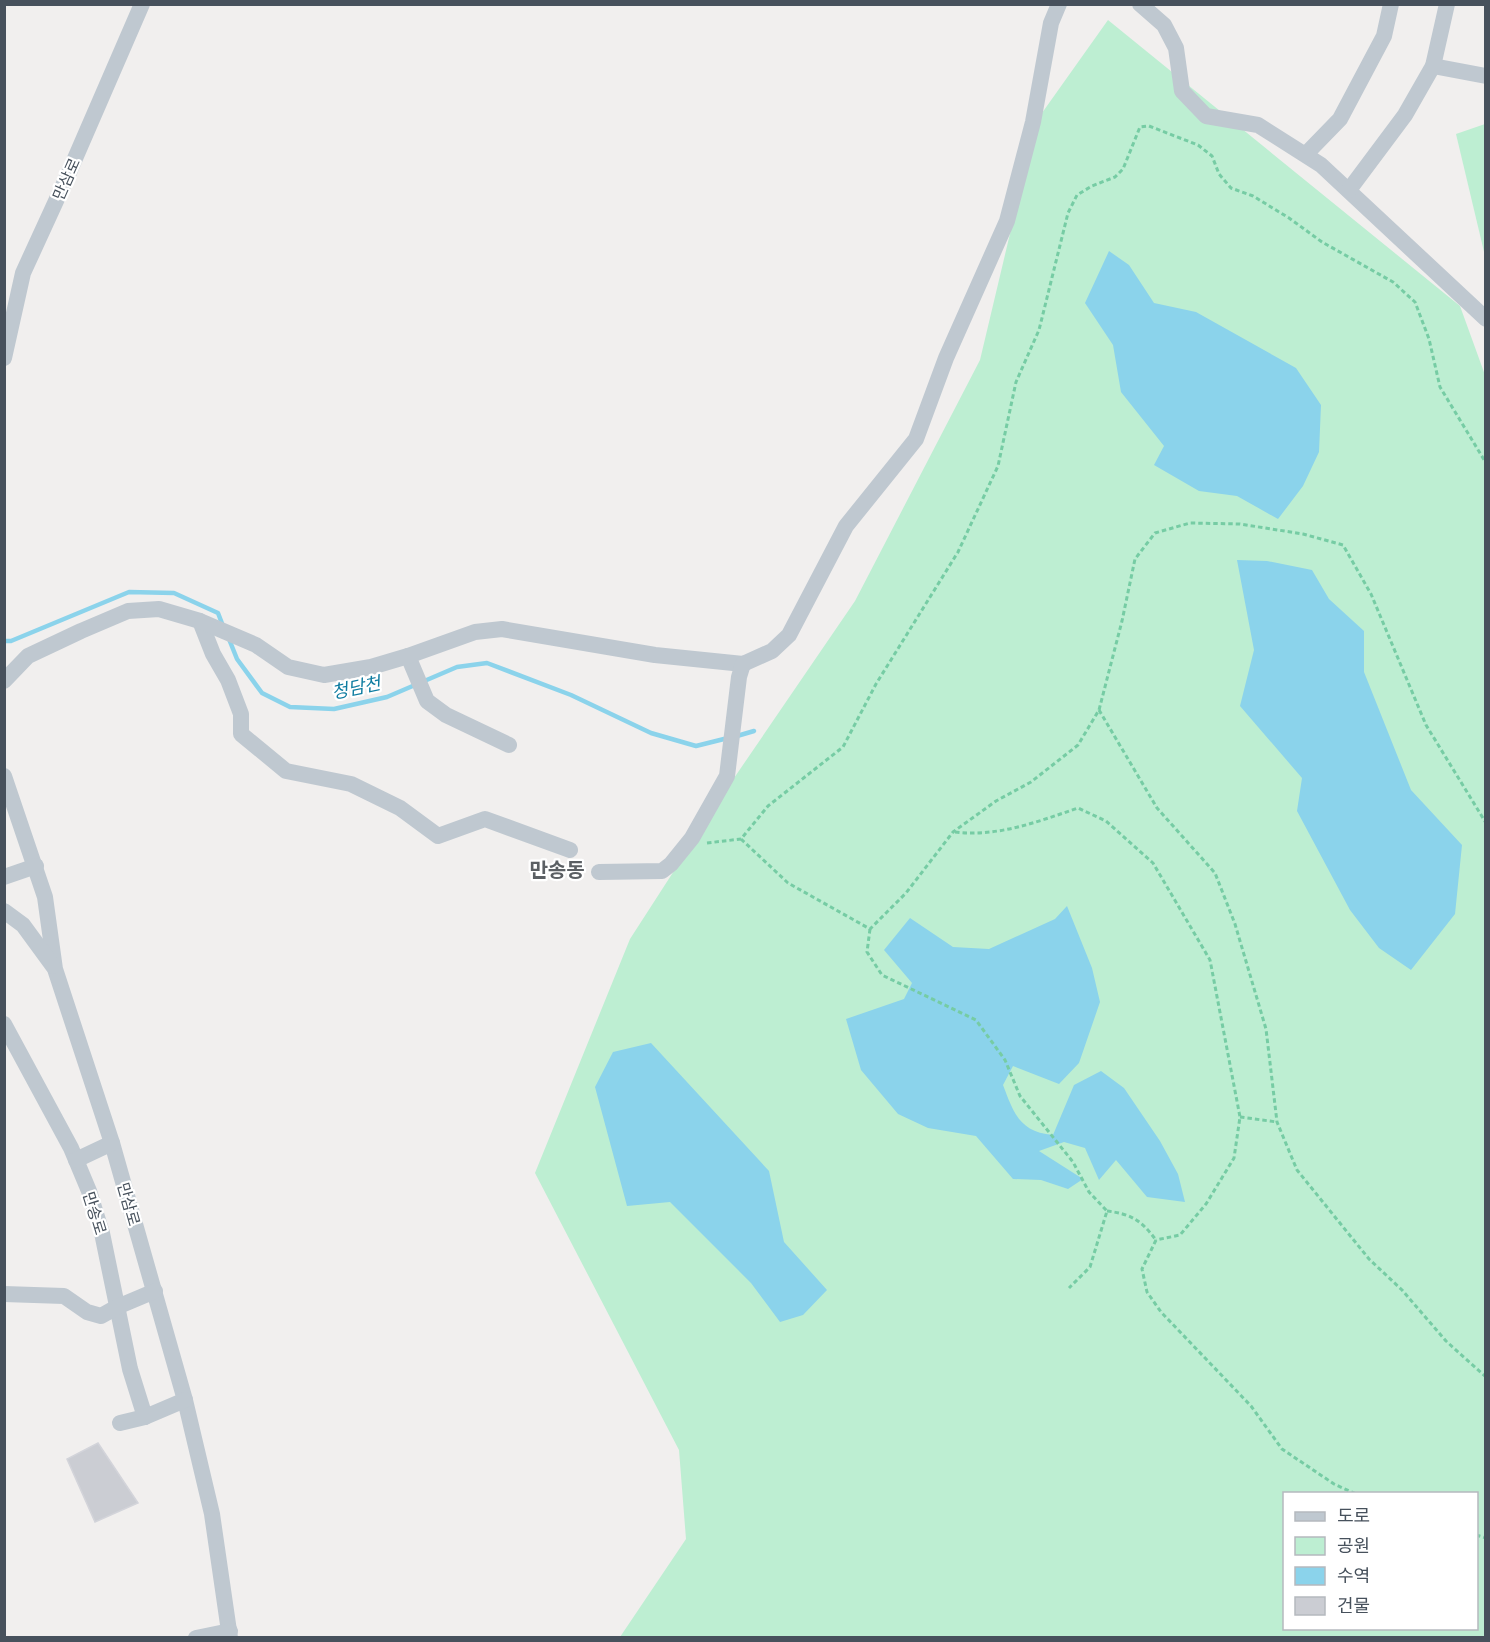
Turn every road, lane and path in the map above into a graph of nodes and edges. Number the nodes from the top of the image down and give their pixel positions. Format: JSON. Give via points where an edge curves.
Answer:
{"nodes":[{"id":1,"x":142,"y":4,"type":"edge"},
{"id":2,"x":1059,"y":4,"type":"edge"},
{"id":3,"x":1140,"y":4,"type":"edge"},
{"id":4,"x":1391,"y":4,"type":"edge"},
{"id":5,"x":1447,"y":4,"type":"edge"},
{"id":6,"x":1433,"y":66,"type":"junction"},
{"id":7,"x":1485,"y":76,"type":"edge"},
{"id":8,"x":1306,"y":154,"type":"junction"},
{"id":9,"x":1348,"y":190,"type":"junction"},
{"id":10,"x":1485,"y":319,"type":"edge"},
{"id":11,"x":4,"y":358,"type":"edge"},
{"id":12,"x":1485,"y":463,"type":"edge"},
{"id":13,"x":207,"y":624,"type":"junction"},
{"id":14,"x":408,"y":656,"type":"junction"},
{"id":15,"x":743,"y":664,"type":"junction"},
{"id":16,"x":4,"y":681,"type":"edge"},
{"id":17,"x":1099,"y":710,"type":"junction"},
{"id":18,"x":510,"y":745,"type":"dead end"},
{"id":19,"x":4,"y":776,"type":"edge"},
{"id":20,"x":1485,"y":823,"type":"edge"},
{"id":21,"x":953,"y":832,"type":"junction"},
{"id":22,"x":692,"y":838,"type":"junction"},
{"id":23,"x":741,"y":838,"type":"junction"},
{"id":24,"x":570,"y":850,"type":"dead end"},
{"id":25,"x":36,"y":866,"type":"junction"},
{"id":26,"x":598,"y":872,"type":"dead end"},
{"id":27,"x":4,"y":877,"type":"edge"},
{"id":28,"x":4,"y":911,"type":"edge"},
{"id":29,"x":870,"y":929,"type":"junction"},
{"id":30,"x":55,"y":969,"type":"junction"},
{"id":31,"x":4,"y":1024,"type":"edge"},
{"id":32,"x":1240,"y":1118,"type":"junction"},
{"id":33,"x":1276,"y":1122,"type":"junction"},
{"id":34,"x":112,"y":1143,"type":"junction"},
{"id":35,"x":76,"y":1160,"type":"junction"},
{"id":36,"x":1107,"y":1211,"type":"junction"},
{"id":37,"x":1156,"y":1240,"type":"junction"},
{"id":38,"x":1069,"y":1288,"type":"dead end"},
{"id":39,"x":155,"y":1292,"type":"junction"},
{"id":40,"x":4,"y":1294,"type":"edge"},
{"id":41,"x":117,"y":1306,"type":"junction"},
{"id":42,"x":1485,"y":1377,"type":"edge"},
{"id":43,"x":185,"y":1400,"type":"junction"},
{"id":44,"x":145,"y":1417,"type":"junction"},
{"id":45,"x":120,"y":1423,"type":"dead end"},
{"id":46,"x":1352,"y":1492,"type":"edge"},
{"id":47,"x":230,"y":1634,"type":"edge"},
{"id":48,"x":196,"y":1638,"type":"edge"}],
"edges":[{"from":1,"to":11,"type":"street","name":"만삼로","via":[[23,273]]},
{"from":2,"to":15,"type":"street","via":[[1051,23],[1033,122],[1007,221],[946,358],[916,439],[846,525],[789,635],[772,651]]},
{"from":3,"to":8,"type":"street","via":[[1164,25],[1176,48],[1182,91],[1206,116],[1258,125]]},
{"from":4,"to":8,"type":"street","via":[[1384,36],[1340,119]]},
{"from":5,"to":6,"type":"street"},
{"from":6,"to":7,"type":"street"},
{"from":6,"to":9,"type":"street","via":[[1405,115]]},
{"from":8,"to":9,"type":"street"},
{"from":9,"to":10,"type":"street"},
{"from":12,"to":23,"type":"path","via":[[1440,387],[1415,302],[1393,282],[1322,242],[1253,196],[1231,188],[1219,174],[1212,156],[1198,145],[1149,126],[1140,127],[1123,169],[1115,177],[1077,195],[1068,213],[1039,330],[1016,382],[998,466],[958,552],[876,684],[843,747],[768,806]]},
{"from":13,"to":14,"type":"street","via":[[256,645],[288,667],[324,675]]},
{"from":13,"to":16,"type":"street","via":[[159,609],[128,611],[28,656]]},
{"from":13,"to":24,"type":"street","via":[[213,654],[241,714],[241,734],[286,771],[351,784],[400,808],[438,836],[485,819]]},
{"from":14,"to":15,"type":"street","via":[[475,632],[502,629],[655,656]]},
{"from":14,"to":18,"type":"street","via":[[427,701],[447,715]]},
{"from":15,"to":22,"type":"street","via":[[727,776]]},
{"from":17,"to":20,"type":"path","via":[[1135,559],[1155,533],[1190,523],[1240,524],[1342,544],[1371,594],[1426,725]]},
{"from":17,"to":21,"type":"path","via":[[1078,745],[1031,782]]},
{"from":17,"to":33,"type":"path","via":[[1157,808],[1215,873],[1235,924],[1266,1029]]},
{"from":19,"to":25,"type":"street","name":"만삼로"},
{"from":21,"to":29,"type":"path","via":[[906,893]]},
{"from":21,"to":32,"type":"path","via":[[1012,830],[1078,808],[1106,821],[1153,863],[1210,960]]},
{"from":22,"to":23,"type":"path","via":[[705,843]]},
{"from":22,"to":26,"type":"street","via":[[662,871]]},
{"from":23,"to":29,"type":"path","via":[[788,883]]},
{"from":25,"to":27,"type":"street"},
{"from":25,"to":30,"type":"street","name":"만삼로","via":[[45,897]]},
{"from":28,"to":30,"type":"street","via":[[23,925]]},
{"from":29,"to":36,"type":"path","via":[[867,952],[882,975],[976,1020],[1005,1060],[1020,1096]]},
{"from":30,"to":34,"type":"street","name":"만삼로"},
{"from":31,"to":35,"type":"street","name":"만송로"},
{"from":32,"to":33,"type":"path"},
{"from":32,"to":37,"type":"path","via":[[1233,1158],[1206,1204],[1180,1235]]},
{"from":33,"to":42,"type":"path","via":[[1297,1170],[1369,1258]]},
{"from":34,"to":35,"type":"street"},
{"from":34,"to":39,"type":"street","name":"만삼로"},
{"from":35,"to":41,"type":"street","name":"만송로","via":[[102,1233]]},
{"from":36,"to":37,"type":"path","via":[[1125,1214],[1144,1225]]},
{"from":36,"to":38,"type":"path","via":[[1090,1267]]},
{"from":37,"to":46,"type":"path","via":[[1142,1269],[1147,1292],[1161,1312],[1251,1406],[1282,1449]]},
{"from":39,"to":41,"type":"street"},
{"from":39,"to":43,"type":"street","name":"만삼로"},
{"from":40,"to":41,"type":"street","via":[[64,1296],[87,1312],[101,1316]]},
{"from":41,"to":44,"type":"street","name":"만송로"},
{"from":43,"to":44,"type":"street"},
{"from":43,"to":47,"type":"street","name":"만삼로","via":[[212,1514]]},
{"from":44,"to":45,"type":"street"},
{"from":47,"to":48,"type":"street"}]}
